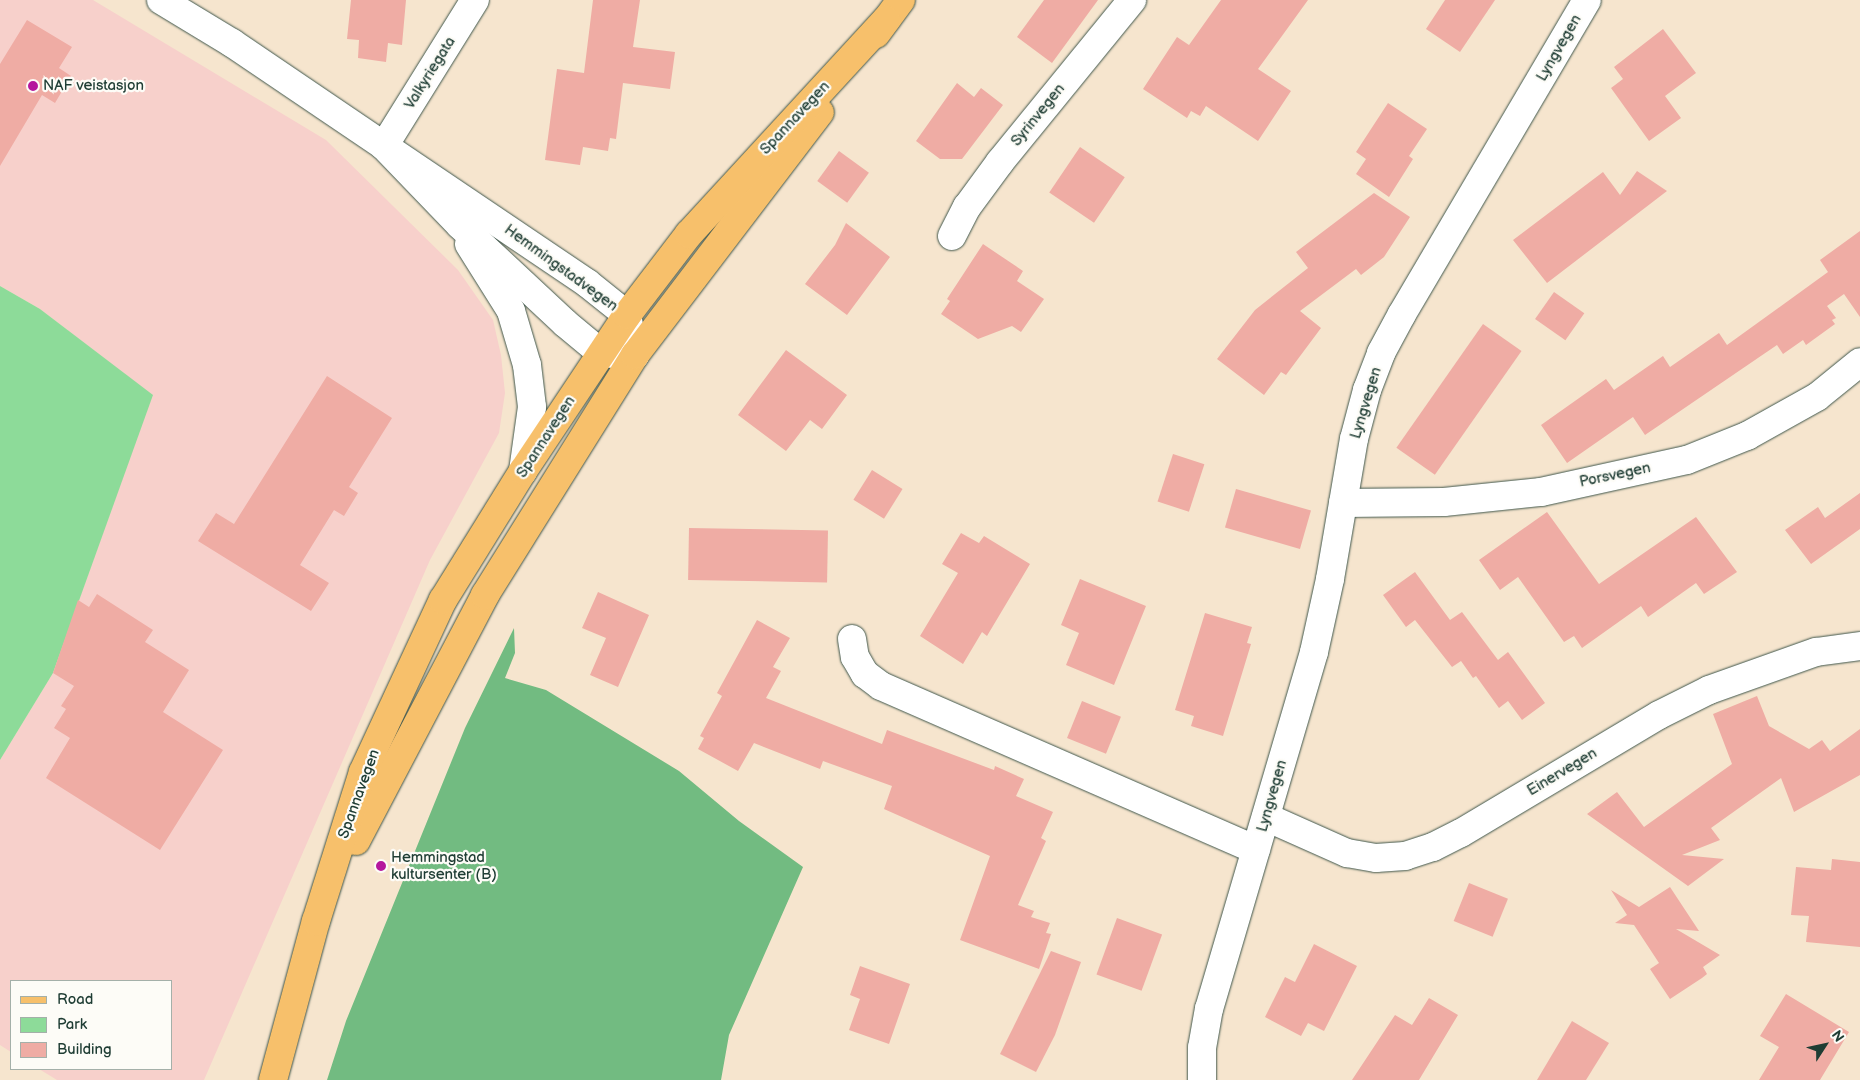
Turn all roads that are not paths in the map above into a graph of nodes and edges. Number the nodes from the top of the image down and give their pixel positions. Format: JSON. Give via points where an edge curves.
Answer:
{"nodes":[{"id":1,"x":161,"y":0,"type":"edge"},
{"id":2,"x":475,"y":0,"type":"edge"},
{"id":3,"x":1132,"y":0,"type":"edge"},
{"id":4,"x":1587,"y":0,"type":"edge"},
{"id":5,"x":893,"y":10,"type":"edge"},
{"id":6,"x":384,"y":146,"type":"junction"},
{"id":7,"x":460,"y":225,"type":"junction"},
{"id":8,"x":952,"y":236,"type":"dead end"},
{"id":9,"x":626,"y":315,"type":"junction"},
{"id":10,"x":601,"y":353,"type":"junction"},
{"id":11,"x":635,"y":355,"type":"junction"},
{"id":12,"x":1860,"y":362,"type":"edge"},
{"id":13,"x":523,"y":471,"type":"junction"},
{"id":14,"x":1343,"y":504,"type":"junction"},
{"id":15,"x":852,"y":639,"type":"dead end"},
{"id":16,"x":1860,"y":646,"type":"edge"},
{"id":17,"x":1266,"y":817,"type":"junction"},
{"id":18,"x":1256,"y":850,"type":"junction"},
{"id":19,"x":316,"y":921,"type":"junction"},
{"id":20,"x":273,"y":1080,"type":"edge"},
{"id":21,"x":1202,"y":1080,"type":"edge"}],
"edges":[{"from":1,"to":6,"type":"street","name":"Hemmingstadvegen","via":[[232,43]]},
{"from":2,"to":6,"type":"street","name":"Valkyriegata"},
{"from":3,"to":8,"type":"street","name":"Syrinvegen","via":[[1000,162],[967,207]]},
{"from":4,"to":14,"type":"street","name":"Lyngvegen","via":[[1381,352],[1354,440]]},
{"from":5,"to":9,"type":"main road","name":"Spannavegen","via":[[689,234]]},
{"from":5,"to":11,"type":"main road","name":"Spannavegen","via":[[789,156]]},
{"from":6,"to":7,"type":"street","name":"Hemmingstadvegen"},
{"from":6,"to":9,"type":"street","name":"Hemmingstadvegen","via":[[587,283]]},
{"from":7,"to":10,"type":"street","name":"Hemmingstadvegen"},
{"from":7,"to":13,"type":"street","via":[[475,259],[511,311],[527,365],[532,407]]},
{"from":9,"to":10,"type":"main road","name":"Spannavegen"},
{"from":9,"to":11,"type":"street","name":"Hemmingstadvegen"},
{"from":10,"to":11,"type":"street"},
{"from":10,"to":13,"type":"main road","name":"Spannavegen"},
{"from":11,"to":19,"type":"main road","name":"Spannavegen","via":[[459,640]]},
{"from":12,"to":14,"type":"street","name":"Porsvegen","via":[[1817,397],[1747,436],[1687,460],[1541,492],[1444,502]]},
{"from":13,"to":19,"type":"main road","name":"Spannavegen","via":[[443,600],[364,772]]},
{"from":14,"to":17,"type":"street","name":"Lyngvegen","via":[[1314,652]]},
{"from":15,"to":18,"type":"street","name":"Lyngvegen","via":[[855,657],[864,674],[881,686]]},
{"from":16,"to":17,"type":"street","name":"Einervegen","via":[[1816,652],[1709,690],[1659,715],[1461,833],[1405,856],[1376,858],[1347,853]]},
{"from":17,"to":18,"type":"street","name":"Lyngvegen"},
{"from":18,"to":21,"type":"street","name":"Lyngvegen","via":[[1209,1009],[1202,1048]]},
{"from":19,"to":20,"type":"main road","name":"Spannavegen"}]}
